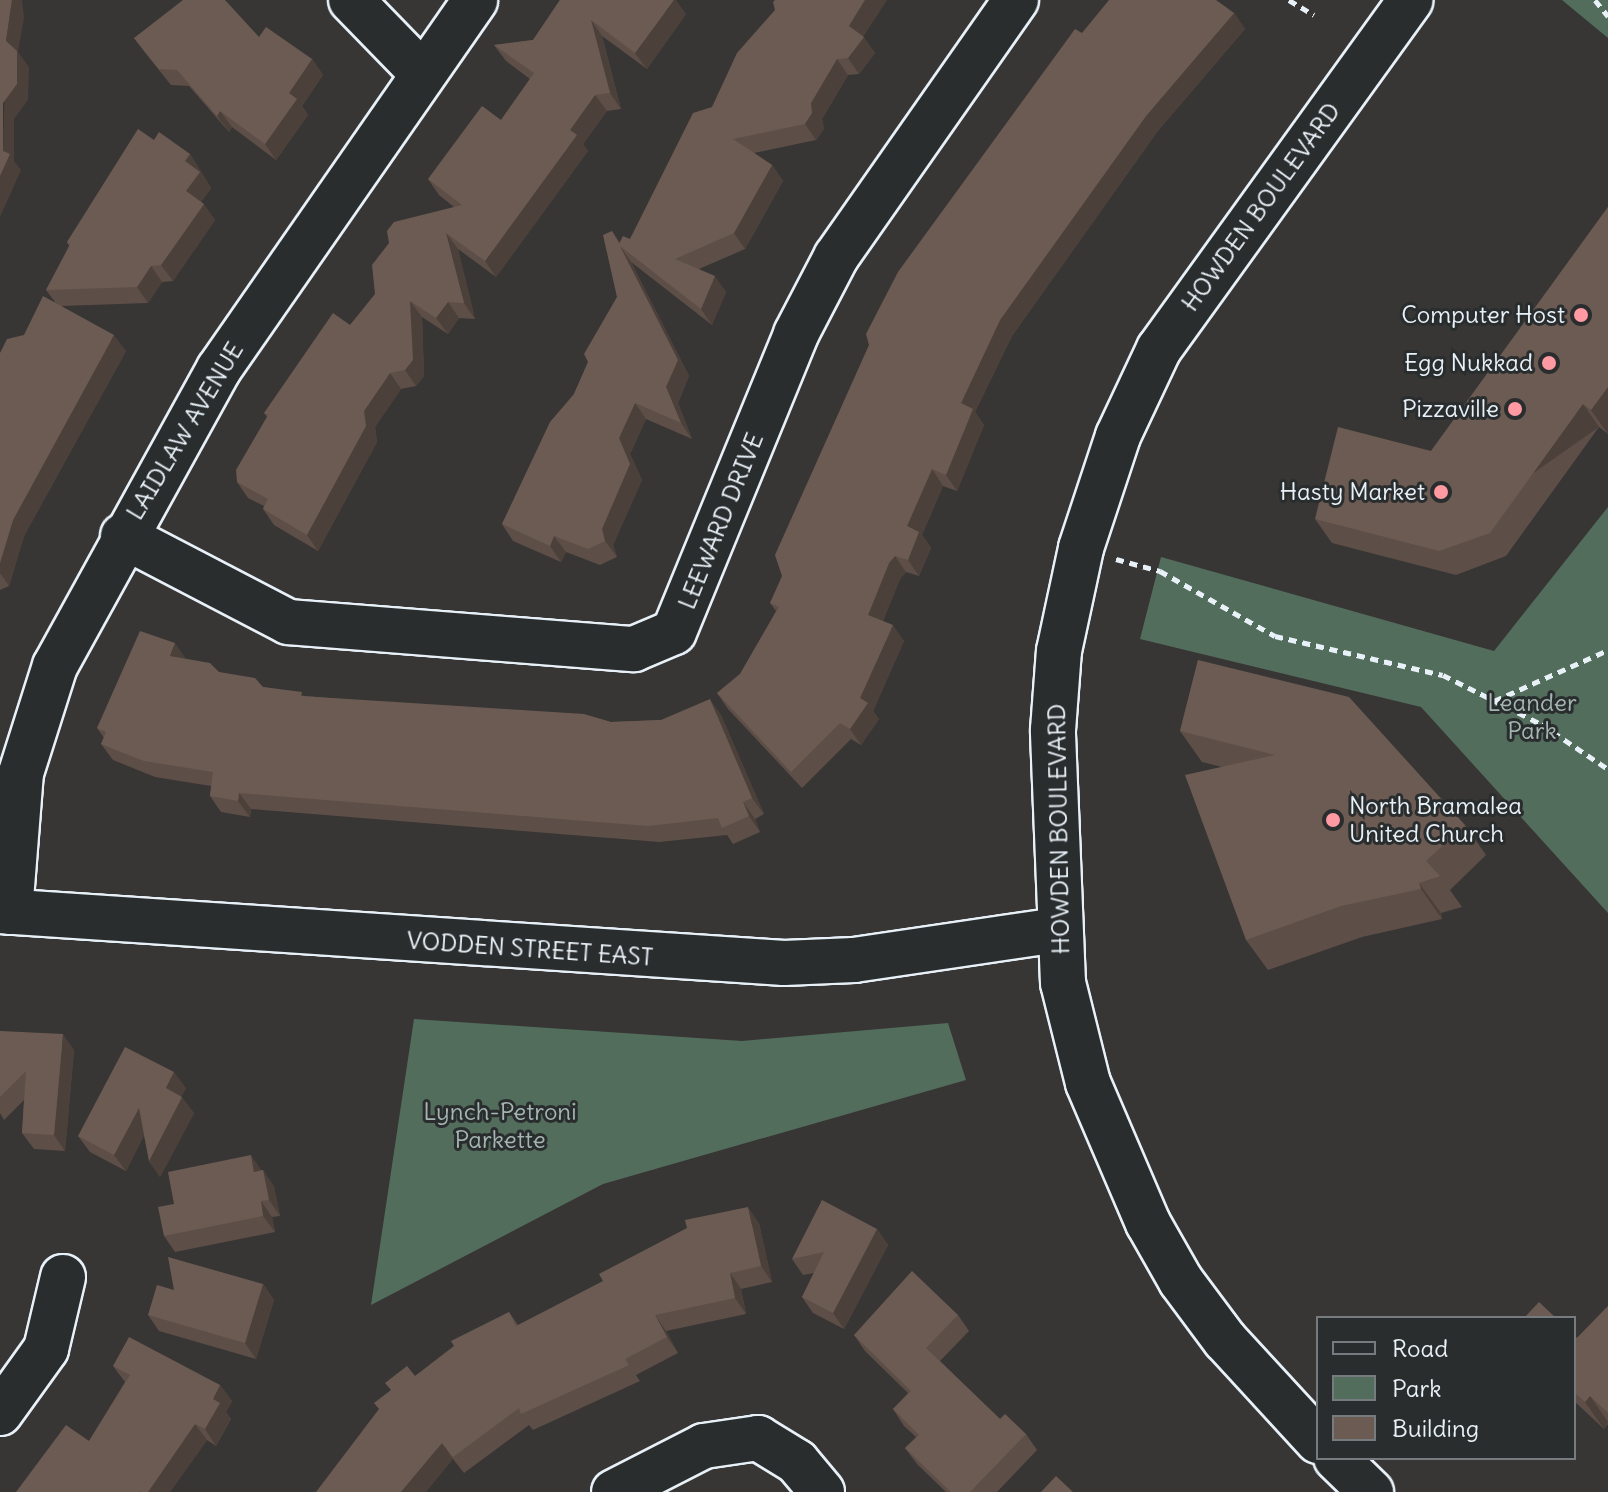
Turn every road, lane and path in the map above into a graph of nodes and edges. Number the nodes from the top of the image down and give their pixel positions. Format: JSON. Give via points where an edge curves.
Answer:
{"nodes":[{"id":1,"x":351,"y":0,"type":"edge"},
{"id":2,"x":475,"y":0,"type":"edge"},
{"id":3,"x":1016,"y":0,"type":"edge"},
{"id":4,"x":1289,"y":0,"type":"edge"},
{"id":5,"x":1411,"y":0,"type":"edge"},
{"id":6,"x":1595,"y":0,"type":"edge"},
{"id":7,"x":1314,"y":15,"type":"dead end"},
{"id":8,"x":1608,"y":16,"type":"edge"},
{"id":9,"x":421,"y":72,"type":"junction"},
{"id":10,"x":123,"y":536,"type":"junction"},
{"id":11,"x":1081,"y":548,"type":"junction"},
{"id":12,"x":1608,"y":650,"type":"edge"},
{"id":13,"x":1494,"y":701,"type":"junction"},
{"id":14,"x":1608,"y":769,"type":"edge"},
{"id":15,"x":5,"y":912,"type":"edge"},
{"id":16,"x":1058,"y":930,"type":"junction"},
{"id":17,"x":63,"y":1277,"type":"dead end"},
{"id":18,"x":0,"y":1413,"type":"edge"},
{"id":19,"x":1316,"y":1439,"type":"edge"},
{"id":20,"x":1338,"y":1460,"type":"edge"},
{"id":21,"x":614,"y":1492,"type":"edge"},
{"id":22,"x":822,"y":1492,"type":"edge"},
{"id":23,"x":1371,"y":1492,"type":"edge"}],
"edges":[{"from":1,"to":9,"type":"street"},
{"from":2,"to":9,"type":"street","name":"LAIDLAW AVENUE"},
{"from":3,"to":10,"type":"street","name":"LEEWARD DRIVE","via":[[836,257],[796,334],[674,632],[634,649],[288,622]]},
{"from":4,"to":7,"type":"path"},
{"from":5,"to":11,"type":"street","name":"HOWDEN BOULEVARD","via":[[1159,349],[1118,436]]},
{"from":6,"to":8,"type":"path"},
{"from":9,"to":10,"type":"street","name":"LAIDLAW AVENUE","via":[[219,369]]},
{"from":10,"to":15,"type":"street","name":"LAIDLAW AVENUE","via":[[55,666],[21,773]]},
{"from":11,"to":13,"type":"path","via":[[1160,571],[1275,636],[1443,675]]},
{"from":11,"to":16,"type":"street","name":"HOWDEN BOULEVARD","via":[[1059,651],[1053,730]]},
{"from":12,"to":13,"type":"path"},
{"from":13,"to":14,"type":"path"},
{"from":15,"to":16,"type":"street","name":"VODDEN STREET EAST","via":[[784,963],[880,957]]},
{"from":16,"to":19,"type":"street","name":"HOWDEN BOULEVARD","via":[[1069,1020],[1088,1083],[1148,1223],[1181,1281],[1225,1340]]},
{"from":17,"to":18,"type":"street","via":[[46,1349]]},
{"from":20,"to":23,"type":"street"},
{"from":21,"to":22,"type":"street","via":[[704,1446],[758,1438],[797,1462]]}]}
